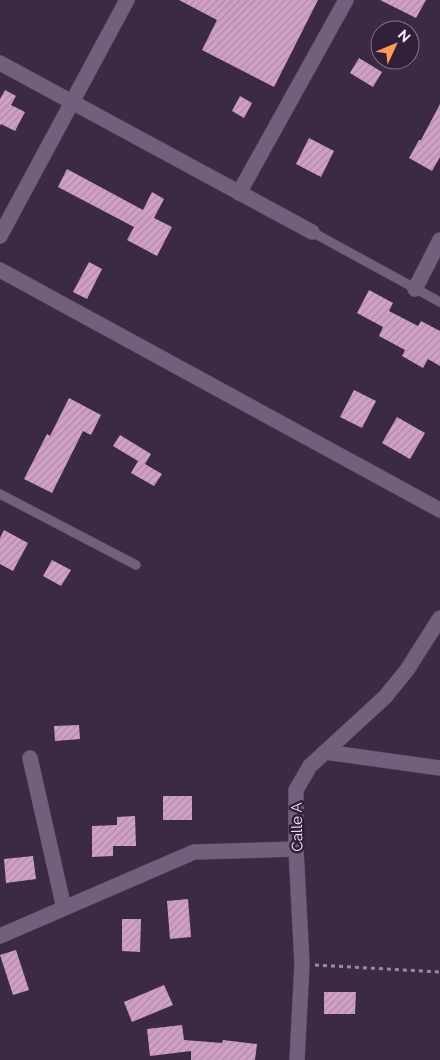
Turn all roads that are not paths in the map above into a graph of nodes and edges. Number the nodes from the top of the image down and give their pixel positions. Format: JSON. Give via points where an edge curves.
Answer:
{"nodes":[{"id":1,"x":127,"y":0,"type":"edge"},
{"id":2,"x":346,"y":0,"type":"edge"},
{"id":3,"x":0,"y":63,"type":"edge"},
{"id":4,"x":72,"y":102,"type":"junction"},
{"id":5,"x":239,"y":193,"type":"junction"},
{"id":6,"x":312,"y":232,"type":"joint"},
{"id":7,"x":0,"y":236,"type":"edge"},
{"id":8,"x":440,"y":240,"type":"edge"},
{"id":9,"x":0,"y":270,"type":"edge"},
{"id":10,"x":415,"y":288,"type":"junction"},
{"id":11,"x":440,"y":302,"type":"edge"},
{"id":12,"x":0,"y":494,"type":"edge"},
{"id":13,"x":440,"y":510,"type":"edge"},
{"id":14,"x":136,"y":566,"type":"dead end"},
{"id":15,"x":440,"y":618,"type":"edge"},
{"id":16,"x":325,"y":752,"type":"junction"},
{"id":17,"x":30,"y":758,"type":"dead end"},
{"id":18,"x":440,"y":768,"type":"edge"},
{"id":19,"x":296,"y":849,"type":"junction"},
{"id":20,"x":64,"y":908,"type":"junction"},
{"id":21,"x":0,"y":936,"type":"edge"},
{"id":22,"x":297,"y":1060,"type":"edge"}],
"edges":[{"from":1,"to":4,"type":"street"},
{"from":2,"to":5,"type":"street"},
{"from":3,"to":4,"type":"street"},
{"from":4,"to":5,"type":"street"},
{"from":4,"to":7,"type":"street"},
{"from":5,"to":6,"type":"street"},
{"from":6,"to":10,"type":"lane"},
{"from":8,"to":10,"type":"street"},
{"from":9,"to":13,"type":"street"},
{"from":10,"to":11,"type":"lane"},
{"from":12,"to":14,"type":"lane"},
{"from":15,"to":16,"type":"street","name":"Calle A","via":[[407,670],[385,697]]},
{"from":16,"to":18,"type":"street"},
{"from":16,"to":19,"type":"street","name":"Calle A","via":[[310,766],[296,790]]},
{"from":17,"to":20,"type":"street"},
{"from":19,"to":20,"type":"street","via":[[194,852]]},
{"from":19,"to":22,"type":"street","name":"Calle A","via":[[302,964]]},
{"from":20,"to":21,"type":"street"}]}
